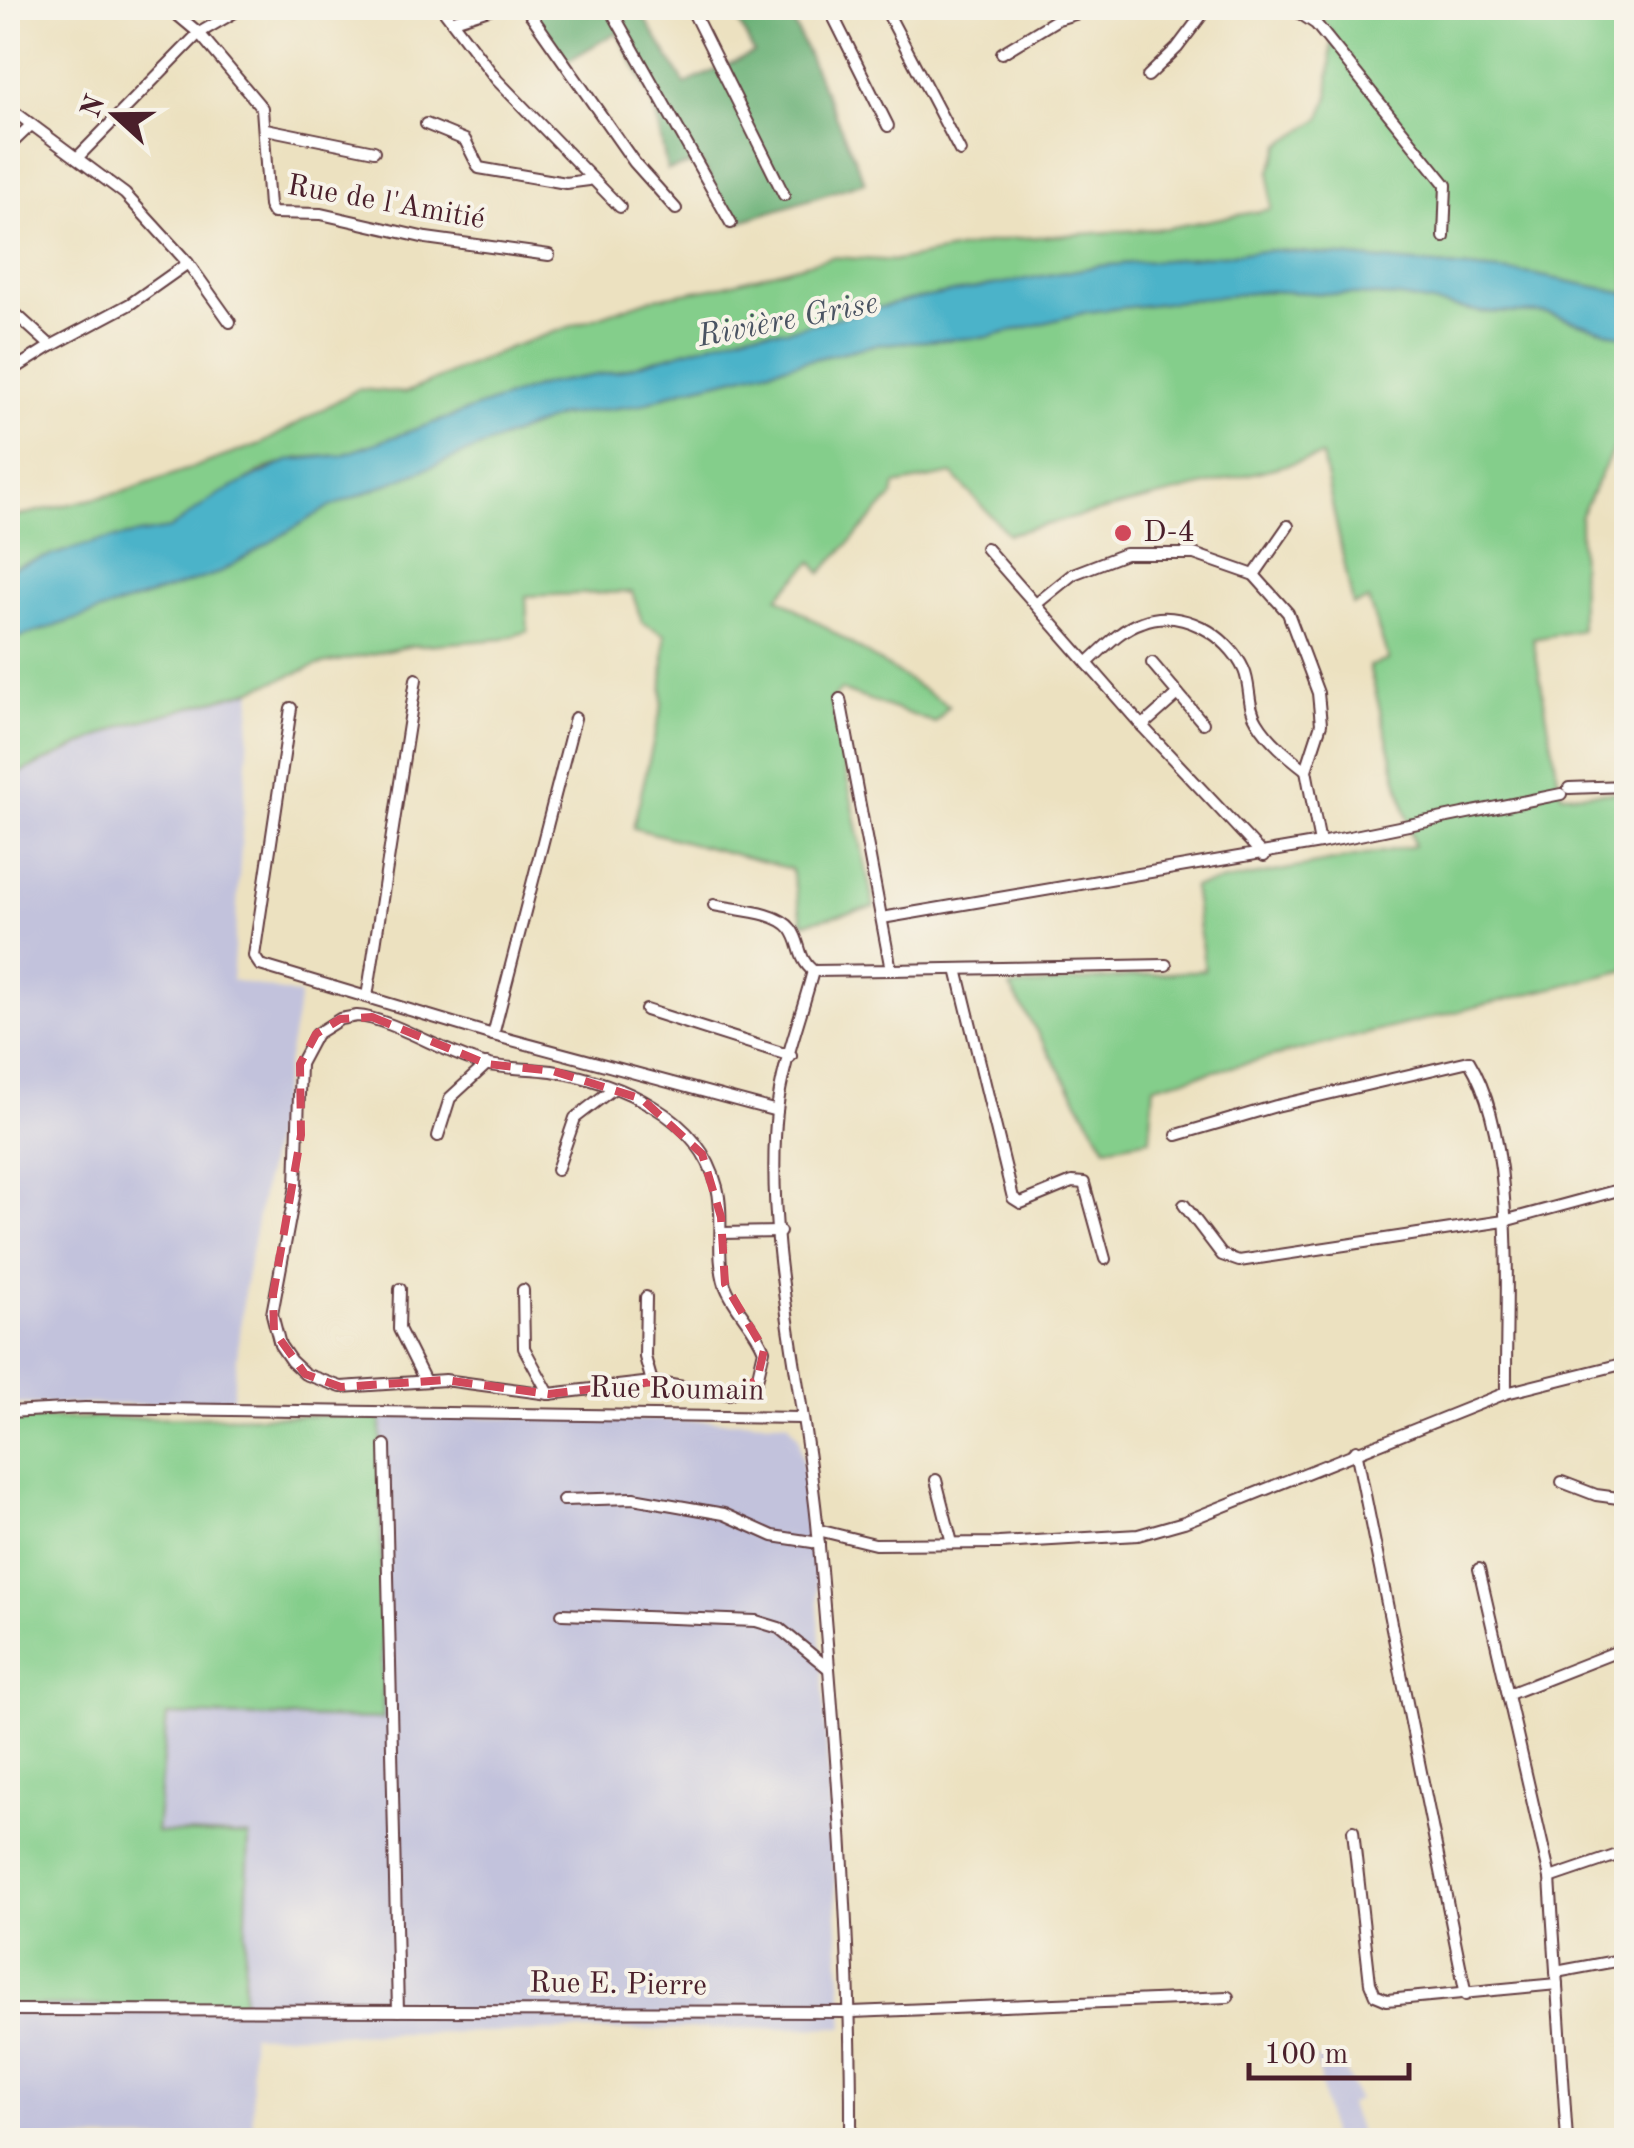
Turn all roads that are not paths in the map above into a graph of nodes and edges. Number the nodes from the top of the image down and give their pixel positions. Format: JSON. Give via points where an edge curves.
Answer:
{"nodes":[{"id":1,"x":170,"y":8,"type":"edge"},
{"id":2,"x":242,"y":8,"type":"edge"},
{"id":3,"x":442,"y":8,"type":"edge"},
{"id":4,"x":492,"y":8,"type":"edge"},
{"id":5,"x":526,"y":8,"type":"edge"},
{"id":6,"x":610,"y":8,"type":"edge"},
{"id":7,"x":691,"y":8,"type":"edge"},
{"id":8,"x":829,"y":8,"type":"edge"},
{"id":9,"x":884,"y":8,"type":"edge"},
{"id":10,"x":1094,"y":8,"type":"edge"},
{"id":11,"x":1207,"y":8,"type":"edge"},
{"id":12,"x":1292,"y":8,"type":"edge"},
{"id":13,"x":454,"y":20,"type":"junction"},
{"id":14,"x":199,"y":33,"type":"junction"},
{"id":15,"x":1002,"y":53,"type":"dead end"},
{"id":16,"x":1148,"y":76,"type":"dead end"},
{"id":17,"x":8,"y":107,"type":"edge"},
{"id":18,"x":426,"y":124,"type":"dead end"},
{"id":19,"x":888,"y":126,"type":"dead end"},
{"id":20,"x":30,"y":127,"type":"junction"},
{"id":21,"x":266,"y":129,"type":"junction"},
{"id":22,"x":8,"y":147,"type":"edge"},
{"id":23,"x":374,"y":151,"type":"dead end"},
{"id":24,"x":960,"y":151,"type":"dead end"},
{"id":25,"x":76,"y":158,"type":"junction"},
{"id":26,"x":589,"y":180,"type":"junction"},
{"id":27,"x":784,"y":195,"type":"dead end"},
{"id":28,"x":620,"y":207,"type":"dead end"},
{"id":29,"x":676,"y":210,"type":"dead end"},
{"id":30,"x":731,"y":223,"type":"dead end"},
{"id":31,"x":1444,"y":237,"type":"dead end"},
{"id":32,"x":549,"y":255,"type":"dead end"},
{"id":33,"x":188,"y":262,"type":"junction"},
{"id":34,"x":8,"y":307,"type":"edge"},
{"id":35,"x":230,"y":322,"type":"dead end"},
{"id":36,"x":51,"y":346,"type":"junction"},
{"id":37,"x":8,"y":373,"type":"edge"},
{"id":38,"x":1288,"y":526,"type":"dead end"},
{"id":39,"x":986,"y":548,"type":"dead end"},
{"id":40,"x":1254,"y":575,"type":"junction"},
{"id":41,"x":1036,"y":604,"type":"junction"},
{"id":42,"x":1087,"y":662,"type":"junction"},
{"id":43,"x":1152,"y":663,"type":"dead end"},
{"id":44,"x":416,"y":680,"type":"dead end"},
{"id":45,"x":1178,"y":694,"type":"junction"},
{"id":46,"x":840,"y":699,"type":"dead end"},
{"id":47,"x":291,"y":708,"type":"dead end"},
{"id":48,"x":576,"y":718,"type":"dead end"},
{"id":49,"x":1203,"y":723,"type":"dead end"},
{"id":50,"x":1142,"y":726,"type":"junction"},
{"id":51,"x":1306,"y":770,"type":"junction"},
{"id":52,"x":1626,"y":786,"type":"edge"},
{"id":53,"x":1320,"y":843,"type":"junction"},
{"id":54,"x":1264,"y":856,"type":"junction"},
{"id":55,"x":714,"y":905,"type":"dead end"},
{"id":56,"x":882,"y":918,"type":"junction"},
{"id":57,"x":1166,"y":965,"type":"dead end"},
{"id":58,"x":958,"y":969,"type":"junction"},
{"id":59,"x":891,"y":970,"type":"junction"},
{"id":60,"x":812,"y":971,"type":"junction"},
{"id":61,"x":367,"y":997,"type":"junction"},
{"id":62,"x":646,"y":1010,"type":"dead end"},
{"id":63,"x":493,"y":1035,"type":"junction"},
{"id":64,"x":790,"y":1056,"type":"junction"},
{"id":65,"x":487,"y":1064,"type":"junction"},
{"id":66,"x":614,"y":1088,"type":"junction"},
{"id":67,"x":777,"y":1111,"type":"junction"},
{"id":68,"x":1177,"y":1135,"type":"dead end"},
{"id":69,"x":438,"y":1136,"type":"dead end"},
{"id":70,"x":557,"y":1170,"type":"dead end"},
{"id":71,"x":1626,"y":1188,"type":"edge"},
{"id":72,"x":1184,"y":1205,"type":"dead end"},
{"id":73,"x":1504,"y":1222,"type":"junction"},
{"id":74,"x":780,"y":1232,"type":"junction"},
{"id":75,"x":722,"y":1233,"type":"junction"},
{"id":76,"x":1106,"y":1259,"type":"dead end"},
{"id":77,"x":400,"y":1289,"type":"dead end"},
{"id":78,"x":523,"y":1290,"type":"dead end"},
{"id":79,"x":646,"y":1297,"type":"dead end"},
{"id":80,"x":1626,"y":1363,"type":"edge"},
{"id":81,"x":424,"y":1379,"type":"junction"},
{"id":82,"x":652,"y":1382,"type":"junction"},
{"id":83,"x":1506,"y":1393,"type":"junction"},
{"id":84,"x":549,"y":1394,"type":"junction"},
{"id":85,"x":8,"y":1412,"type":"edge"},
{"id":86,"x":800,"y":1418,"type":"junction"},
{"id":87,"x":385,"y":1446,"type":"dead end"},
{"id":88,"x":1356,"y":1450,"type":"junction"},
{"id":89,"x":936,"y":1480,"type":"dead end"},
{"id":90,"x":1562,"y":1482,"type":"dead end"},
{"id":91,"x":1626,"y":1499,"type":"edge"},
{"id":92,"x":563,"y":1500,"type":"dead end"},
{"id":93,"x":818,"y":1530,"type":"junction"},
{"id":94,"x":819,"y":1543,"type":"junction"},
{"id":95,"x":952,"y":1544,"type":"junction"},
{"id":96,"x":1479,"y":1569,"type":"dead end"},
{"id":97,"x":562,"y":1614,"type":"dead end"},
{"id":98,"x":1626,"y":1648,"type":"edge"},
{"id":99,"x":828,"y":1668,"type":"junction"},
{"id":100,"x":1509,"y":1694,"type":"junction"},
{"id":101,"x":1353,"y":1830,"type":"dead end"},
{"id":102,"x":1626,"y":1852,"type":"edge"},
{"id":103,"x":1550,"y":1878,"type":"junction"},
{"id":104,"x":1626,"y":1960,"type":"edge"},
{"id":105,"x":1557,"y":1978,"type":"junction"},
{"id":106,"x":1466,"y":1995,"type":"junction"},
{"id":107,"x":1228,"y":1996,"type":"dead end"},
{"id":108,"x":8,"y":2010,"type":"edge"},
{"id":109,"x":398,"y":2011,"type":"junction"},
{"id":110,"x":852,"y":2012,"type":"junction"},
{"id":111,"x":851,"y":2140,"type":"edge"},
{"id":112,"x":1567,"y":2140,"type":"edge"}],
"edges":[{"from":1,"to":14,"type":"street","name":"Rue de l'Amitié"},
{"from":2,"to":14,"type":"street"},
{"from":3,"to":13,"type":"street"},
{"from":4,"to":13,"type":"street"},
{"from":5,"to":29,"type":"street","via":[[634,162]]},
{"from":6,"to":30,"type":"street"},
{"from":7,"to":27,"type":"street"},
{"from":8,"to":19,"type":"street"},
{"from":9,"to":24,"type":"street"},
{"from":10,"to":15,"type":"street","via":[[1058,19]]},
{"from":11,"to":16,"type":"street"},
{"from":12,"to":31,"type":"street","via":[[1316,24],[1446,186]]},
{"from":13,"to":26,"type":"street","via":[[496,80]]},
{"from":14,"to":21,"type":"street","name":"Rue de l'Amitié","via":[[262,108]]},
{"from":14,"to":25,"type":"street"},
{"from":17,"to":20,"type":"street"},
{"from":18,"to":26,"type":"street","via":[[465,140],[479,168],[566,183]]},
{"from":20,"to":22,"type":"street"},
{"from":20,"to":25,"type":"street"},
{"from":21,"to":23,"type":"street"},
{"from":21,"to":32,"type":"street","name":"Rue de l'Amitié","via":[[273,212],[321,214],[426,238]]},
{"from":25,"to":33,"type":"street","via":[[125,194]]},
{"from":26,"to":28,"type":"street"},
{"from":33,"to":35,"type":"street"},
{"from":33,"to":36,"type":"street","via":[[130,304]]},
{"from":34,"to":36,"type":"street"},
{"from":36,"to":37,"type":"street"},
{"from":38,"to":40,"type":"street"},
{"from":39,"to":41,"type":"street"},
{"from":40,"to":41,"type":"street","via":[[1194,554],[1125,554],[1073,574]]},
{"from":40,"to":51,"type":"street","via":[[1288,613],[1318,693],[1321,724]]},
{"from":41,"to":42,"type":"street"},
{"from":42,"to":50,"type":"street"},
{"from":42,"to":51,"type":"street","via":[[1145,620],[1169,618],[1212,632],[1245,672],[1256,720]]},
{"from":43,"to":45,"type":"street"},
{"from":44,"to":61,"type":"street"},
{"from":45,"to":49,"type":"street"},
{"from":45,"to":50,"type":"street"},
{"from":46,"to":56,"type":"street"},
{"from":47,"to":61,"type":"street","via":[[254,956],[260,965]]},
{"from":48,"to":63,"type":"street"},
{"from":50,"to":54,"type":"street"},
{"from":51,"to":53,"type":"street"},
{"from":52,"to":53,"type":"street","via":[[1565,791]]},
{"from":53,"to":54,"type":"street"},
{"from":54,"to":56,"type":"street"},
{"from":55,"to":60,"type":"street","via":[[782,921]]},
{"from":56,"to":59,"type":"street"},
{"from":57,"to":58,"type":"street"},
{"from":58,"to":59,"type":"street"},
{"from":58,"to":76,"type":"street","via":[[1013,1198],[1021,1204],[1084,1183]]},
{"from":59,"to":60,"type":"street"},
{"from":60,"to":64,"type":"street"},
{"from":61,"to":63,"type":"street"},
{"from":62,"to":64,"type":"street"},
{"from":63,"to":67,"type":"street"},
{"from":64,"to":67,"type":"street"},
{"from":65,"to":66,"type":"street","via":[[553,1071]]},
{"from":65,"to":69,"type":"street","via":[[450,1098]]},
{"from":65,"to":81,"type":"street","via":[[357,1016],[316,1034],[300,1064],[301,1135],[273,1295],[274,1331],[290,1361],[322,1382],[358,1386]]},
{"from":66,"to":70,"type":"street","via":[[575,1118]]},
{"from":66,"to":75,"type":"street","via":[[661,1110],[690,1138],[711,1170]]},
{"from":67,"to":74,"type":"street"},
{"from":68,"to":73,"type":"street","via":[[1464,1060],[1472,1064],[1496,1137]]},
{"from":71,"to":73,"type":"street"},
{"from":72,"to":73,"type":"street","via":[[1231,1261]]},
{"from":73,"to":83,"type":"street"},
{"from":74,"to":75,"type":"street"},
{"from":74,"to":86,"type":"street"},
{"from":75,"to":82,"type":"street","via":[[725,1284],[759,1338],[764,1365],[757,1380],[730,1394]]},
{"from":77,"to":81,"type":"street","via":[[399,1328]]},
{"from":78,"to":84,"type":"street","via":[[524,1348]]},
{"from":79,"to":82,"type":"street","via":[[645,1357]]},
{"from":80,"to":83,"type":"street"},
{"from":81,"to":84,"type":"street"},
{"from":82,"to":84,"type":"street"},
{"from":83,"to":88,"type":"street"},
{"from":85,"to":86,"type":"street","name":"Rue Roumain"},
{"from":86,"to":93,"type":"street","name":"Rue Roumain"},
{"from":87,"to":109,"type":"street"},
{"from":88,"to":95,"type":"street","via":[[1138,1535]]},
{"from":88,"to":106,"type":"street"},
{"from":89,"to":95,"type":"street"},
{"from":90,"to":91,"type":"street"},
{"from":92,"to":94,"type":"street","via":[[633,1498],[724,1514],[772,1536]]},
{"from":93,"to":94,"type":"street","name":"Rue Roumain"},
{"from":93,"to":95,"type":"street","via":[[875,1544]]},
{"from":94,"to":99,"type":"street","name":"Rue Roumain"},
{"from":96,"to":100,"type":"street"},
{"from":97,"to":99,"type":"street","via":[[756,1621],[779,1628]]},
{"from":98,"to":100,"type":"street"},
{"from":99,"to":110,"type":"street","name":"Rue Roumain"},
{"from":100,"to":103,"type":"street"},
{"from":101,"to":106,"type":"street","via":[[1375,1996]]},
{"from":102,"to":103,"type":"street"},
{"from":103,"to":105,"type":"street"},
{"from":104,"to":105,"type":"street"},
{"from":105,"to":106,"type":"street"},
{"from":105,"to":112,"type":"street"},
{"from":107,"to":110,"type":"street","name":"Rue E. Pierre"},
{"from":108,"to":109,"type":"street","name":"Rue E. Pierre"},
{"from":109,"to":110,"type":"street","name":"Rue E. Pierre"},
{"from":110,"to":111,"type":"street","name":"Rue Roumain"}]}
